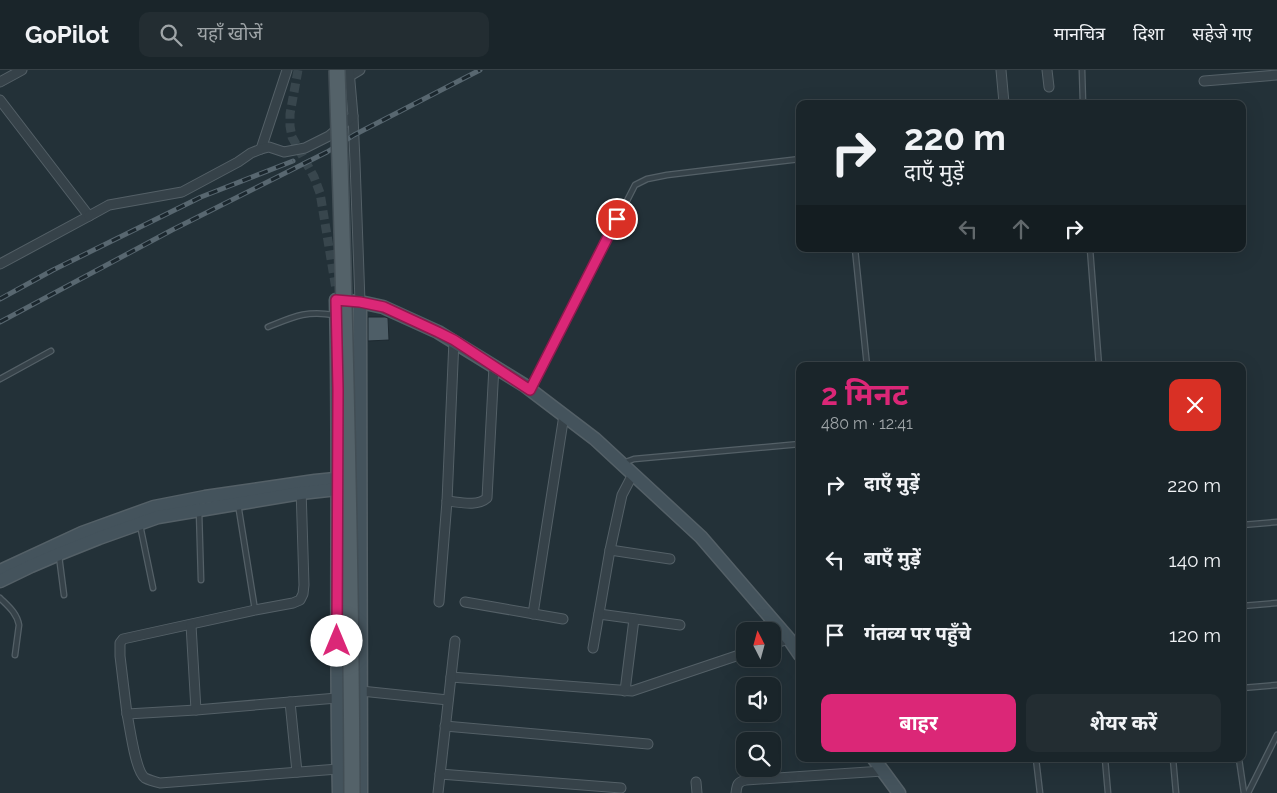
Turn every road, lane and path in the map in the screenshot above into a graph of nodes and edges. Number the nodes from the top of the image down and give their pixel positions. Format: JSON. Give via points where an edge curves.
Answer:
{"nodes":[{"id":1,"x":22,"y":70,"type":"edge"},
{"id":2,"x":287,"y":70,"type":"edge"},
{"id":3,"x":360,"y":70,"type":"edge"},
{"id":4,"x":1001,"y":70,"type":"edge"},
{"id":5,"x":1047,"y":70,"type":"edge"},
{"id":6,"x":1082,"y":70,"type":"edge"},
{"id":7,"x":345,"y":72,"type":"edge"},
{"id":8,"x":1277,"y":75,"type":"edge"},
{"id":9,"x":1204,"y":81,"type":"dead end"},
{"id":10,"x":0,"y":82,"type":"edge"},
{"id":11,"x":1049,"y":87,"type":"dead end"},
{"id":12,"x":0,"y":100,"type":"edge"},
{"id":13,"x":1004,"y":100,"type":"edge"},
{"id":14,"x":1083,"y":100,"type":"edge"},
{"id":15,"x":353,"y":116,"type":"junction"},
{"id":16,"x":261,"y":148,"type":"junction"},
{"id":17,"x":796,"y":159,"type":"edge"},
{"id":18,"x":89,"y":216,"type":"junction"},
{"id":19,"x":855,"y":252,"type":"edge"},
{"id":20,"x":1090,"y":252,"type":"edge"},
{"id":21,"x":0,"y":264,"type":"edge"},
{"id":22,"x":360,"y":302,"type":"junction"},
{"id":23,"x":337,"y":316,"type":"junction"},
{"id":24,"x":268,"y":327,"type":"dead end"},
{"id":25,"x":454,"y":340,"type":"junction"},
{"id":26,"x":51,"y":351,"type":"dead end"},
{"id":27,"x":867,"y":362,"type":"edge"},
{"id":28,"x":1099,"y":362,"type":"edge"},
{"id":29,"x":494,"y":366,"type":"junction"},
{"id":30,"x":0,"y":379,"type":"edge"},
{"id":31,"x":530,"y":390,"type":"junction"},
{"id":32,"x":564,"y":415,"type":"junction"},
{"id":33,"x":796,"y":444,"type":"edge"},
{"id":34,"x":622,"y":464,"type":"junction"},
{"id":35,"x":632,"y":474,"type":"junction"},
{"id":36,"x":361,"y":481,"type":"junction"},
{"id":37,"x":337,"y":484,"type":"junction"},
{"id":38,"x":301,"y":488,"type":"junction"},
{"id":39,"x":447,"y":501,"type":"junction"},
{"id":40,"x":237,"y":503,"type":"junction"},
{"id":41,"x":199,"y":509,"type":"junction"},
{"id":42,"x":1277,"y":522,"type":"edge"},
{"id":43,"x":140,"y":523,"type":"junction"},
{"id":44,"x":1246,"y":525,"type":"edge"},
{"id":45,"x":610,"y":550,"type":"junction"},
{"id":46,"x":59,"y":554,"type":"junction"},
{"id":47,"x":670,"y":559,"type":"dead end"},
{"id":48,"x":0,"y":571,"type":"edge"},
{"id":49,"x":200,"y":580,"type":"dead end"},
{"id":50,"x":0,"y":581,"type":"edge"},
{"id":51,"x":154,"y":588,"type":"dead end"},
{"id":52,"x":64,"y":595,"type":"dead end"},
{"id":53,"x":0,"y":598,"type":"edge"},
{"id":54,"x":439,"y":602,"type":"dead end"},
{"id":55,"x":465,"y":602,"type":"dead end"},
{"id":56,"x":1277,"y":602,"type":"edge"},
{"id":57,"x":1246,"y":606,"type":"edge"},
{"id":58,"x":255,"y":610,"type":"junction"},
{"id":59,"x":533,"y":614,"type":"junction"},
{"id":60,"x":599,"y":614,"type":"junction"},
{"id":61,"x":563,"y":619,"type":"dead end"},
{"id":62,"x":634,"y":619,"type":"junction"},
{"id":63,"x":191,"y":625,"type":"junction"},
{"id":64,"x":680,"y":625,"type":"dead end"},
{"id":65,"x":788,"y":639,"type":"junction"},
{"id":66,"x":455,"y":641,"type":"dead end"},
{"id":67,"x":781,"y":641,"type":"edge"},
{"id":68,"x":594,"y":648,"type":"dead end"},
{"id":69,"x":796,"y":650,"type":"edge"},
{"id":70,"x":15,"y":655,"type":"dead end"},
{"id":71,"x":736,"y":656,"type":"edge"},
{"id":72,"x":451,"y":677,"type":"junction"},
{"id":73,"x":1277,"y":685,"type":"edge"},
{"id":74,"x":1246,"y":688,"type":"edge"},
{"id":75,"x":361,"y":691,"type":"junction"},
{"id":76,"x":625,"y":691,"type":"junction"},
{"id":77,"x":337,"y":698,"type":"junction"},
{"id":78,"x":448,"y":700,"type":"junction"},
{"id":79,"x":290,"y":702,"type":"junction"},
{"id":80,"x":196,"y":710,"type":"junction"},
{"id":81,"x":127,"y":714,"type":"junction"},
{"id":82,"x":445,"y":726,"type":"junction"},
{"id":83,"x":1277,"y":735,"type":"edge"},
{"id":84,"x":648,"y":744,"type":"dead end"},
{"id":85,"x":876,"y":762,"type":"edge"},
{"id":86,"x":1036,"y":762,"type":"edge"},
{"id":87,"x":1105,"y":762,"type":"edge"},
{"id":88,"x":1173,"y":762,"type":"edge"},
{"id":89,"x":1239,"y":762,"type":"edge"},
{"id":90,"x":338,"y":769,"type":"junction"},
{"id":91,"x":883,"y":771,"type":"junction"},
{"id":92,"x":297,"y":772,"type":"junction"},
{"id":93,"x":440,"y":774,"type":"junction"},
{"id":94,"x":696,"y":782,"type":"dead end"},
{"id":95,"x":160,"y":783,"type":"junction"},
{"id":96,"x":621,"y":788,"type":"dead end"},
{"id":97,"x":162,"y":793,"type":"edge"},
{"id":98,"x":339,"y":793,"type":"edge"},
{"id":99,"x":352,"y":793,"type":"edge"},
{"id":100,"x":361,"y":793,"type":"edge"},
{"id":101,"x":438,"y":793,"type":"edge"},
{"id":102,"x":697,"y":793,"type":"edge"},
{"id":103,"x":736,"y":793,"type":"edge"},
{"id":104,"x":899,"y":793,"type":"edge"},
{"id":105,"x":1040,"y":793,"type":"edge"},
{"id":106,"x":1108,"y":793,"type":"edge"},
{"id":107,"x":1176,"y":793,"type":"edge"},
{"id":108,"x":1244,"y":793,"type":"edge"},
{"id":109,"x":1248,"y":793,"type":"edge"}],
"edges":[{"from":1,"to":10,"type":"street"},
{"from":2,"to":16,"type":"street"},
{"from":3,"to":7,"type":"street"},
{"from":4,"to":13,"type":"street"},
{"from":5,"to":11,"type":"street"},
{"from":6,"to":14,"type":"lane"},
{"from":7,"to":15,"type":"street"},
{"from":7,"to":99,"type":"main road","bridge":true,"via":[[342,215]]},
{"from":8,"to":9,"type":"street"},
{"from":12,"to":18,"type":"street"},
{"from":15,"to":16,"type":"street","via":[[329,136],[305,148],[284,152]]},
{"from":15,"to":22,"type":"street"},
{"from":16,"to":18,"type":"street","via":[[182,192],[109,205]]},
{"from":17,"to":31,"type":"lane","via":[[667,175],[635,185]]},
{"from":18,"to":21,"type":"street"},
{"from":19,"to":27,"type":"lane"},
{"from":20,"to":28,"type":"lane"},
{"from":22,"to":23,"type":"street","via":[[336,295]]},
{"from":22,"to":25,"type":"street","via":[[384,307]]},
{"from":22,"to":36,"type":"street"},
{"from":23,"to":24,"type":"lane","via":[[314,313]]},
{"from":23,"to":37,"type":"street"},
{"from":25,"to":29,"type":"street"},
{"from":25,"to":39,"type":"street"},
{"from":26,"to":30,"type":"lane"},
{"from":29,"to":31,"type":"street"},
{"from":29,"to":39,"type":"street","via":[[487,498],[474,503]]},
{"from":31,"to":32,"type":"street"},
{"from":32,"to":34,"type":"street"},
{"from":32,"to":59,"type":"street"},
{"from":33,"to":34,"type":"lane","via":[[634,459]]},
{"from":34,"to":35,"type":"street"},
{"from":35,"to":45,"type":"street","via":[[622,495]]},
{"from":35,"to":65,"type":"street","via":[[701,537]]},
{"from":36,"to":37,"type":"street"},
{"from":36,"to":75,"type":"street"},
{"from":37,"to":38,"type":"street"},
{"from":37,"to":77,"type":"street"},
{"from":38,"to":40,"type":"street"},
{"from":38,"to":48,"type":"street","via":[[205,497],[154,507],[82,533]]},
{"from":38,"to":58,"type":"street","via":[[303,594],[293,603]]},
{"from":39,"to":54,"type":"street"},
{"from":40,"to":41,"type":"street"},
{"from":40,"to":58,"type":"lane"},
{"from":41,"to":43,"type":"street"},
{"from":41,"to":49,"type":"lane"},
{"from":42,"to":44,"type":"lane"},
{"from":43,"to":46,"type":"street"},
{"from":43,"to":51,"type":"lane"},
{"from":45,"to":47,"type":"street"},
{"from":45,"to":60,"type":"street"},
{"from":46,"to":50,"type":"street"},
{"from":46,"to":52,"type":"lane"},
{"from":53,"to":70,"type":"lane","via":[[18,620]]},
{"from":55,"to":59,"type":"street"},
{"from":56,"to":57,"type":"lane"},
{"from":58,"to":63,"type":"street"},
{"from":59,"to":61,"type":"street"},
{"from":60,"to":62,"type":"street"},
{"from":60,"to":68,"type":"street"},
{"from":62,"to":64,"type":"street"},
{"from":62,"to":76,"type":"street"},
{"from":63,"to":80,"type":"street"},
{"from":63,"to":81,"type":"street","via":[[130,637],[120,643]]},
{"from":65,"to":67,"type":"street"},
{"from":65,"to":69,"type":"street"},
{"from":66,"to":72,"type":"street"},
{"from":71,"to":76,"type":"street"},
{"from":72,"to":76,"type":"street"},
{"from":72,"to":78,"type":"street"},
{"from":73,"to":74,"type":"lane"},
{"from":75,"to":78,"type":"street"},
{"from":75,"to":100,"type":"street"},
{"from":77,"to":79,"type":"street"},
{"from":77,"to":90,"type":"street"},
{"from":78,"to":82,"type":"street"},
{"from":79,"to":80,"type":"street"},
{"from":79,"to":92,"type":"street"},
{"from":80,"to":81,"type":"street"},
{"from":81,"to":95,"type":"street","via":[[140,772]]},
{"from":82,"to":84,"type":"street"},
{"from":82,"to":93,"type":"street"},
{"from":83,"to":109,"type":"lane"},
{"from":85,"to":91,"type":"street"},
{"from":86,"to":105,"type":"lane"},
{"from":87,"to":106,"type":"lane"},
{"from":88,"to":107,"type":"lane"},
{"from":89,"to":108,"type":"lane"},
{"from":90,"to":92,"type":"street"},
{"from":90,"to":98,"type":"street"},
{"from":91,"to":103,"type":"street","via":[[746,780],[739,782]]},
{"from":91,"to":104,"type":"street"},
{"from":92,"to":95,"type":"street"},
{"from":93,"to":96,"type":"street"},
{"from":93,"to":101,"type":"street"},
{"from":94,"to":102,"type":"street"},
{"from":95,"to":97,"type":"street"}]}
